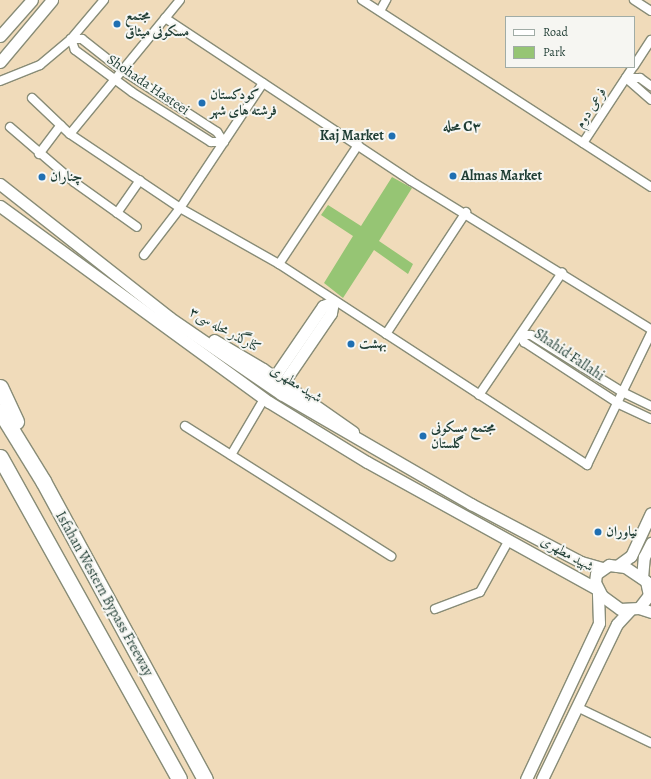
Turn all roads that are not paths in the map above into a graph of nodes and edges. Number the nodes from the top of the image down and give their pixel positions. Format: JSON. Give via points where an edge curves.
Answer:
{"nodes":[{"id":1,"x":32,"y":0,"type":"edge"},
{"id":2,"x":52,"y":0,"type":"edge"},
{"id":3,"x":104,"y":0,"type":"edge"},
{"id":4,"x":180,"y":0,"type":"edge"},
{"id":5,"x":362,"y":0,"type":"edge"},
{"id":6,"x":386,"y":0,"type":"edge"},
{"id":7,"x":634,"y":0,"type":"edge"},
{"id":8,"x":380,"y":11,"type":"junction"},
{"id":9,"x":651,"y":11,"type":"edge"},
{"id":10,"x":165,"y":18,"type":"junction"},
{"id":11,"x":0,"y":36,"type":"edge"},
{"id":12,"x":71,"y":39,"type":"junction"},
{"id":13,"x":651,"y":40,"type":"edge"},
{"id":14,"x":0,"y":62,"type":"edge"},
{"id":15,"x":635,"y":64,"type":"edge"},
{"id":16,"x":633,"y":68,"type":"edge"},
{"id":17,"x":120,"y":69,"type":"junction"},
{"id":18,"x":113,"y":78,"type":"junction"},
{"id":19,"x":626,"y":78,"type":"junction"},
{"id":20,"x":0,"y":81,"type":"edge"},
{"id":21,"x":263,"y":83,"type":"junction"},
{"id":22,"x":651,"y":86,"type":"edge"},
{"id":23,"x":32,"y":98,"type":"dead end"},
{"id":24,"x":651,"y":100,"type":"edge"},
{"id":25,"x":61,"y":125,"type":"junction"},
{"id":26,"x":10,"y":127,"type":"dead end"},
{"id":27,"x":70,"y":134,"type":"junction"},
{"id":28,"x":224,"y":142,"type":"junction"},
{"id":29,"x":583,"y":143,"type":"junction"},
{"id":30,"x":358,"y":145,"type":"junction"},
{"id":31,"x":39,"y":154,"type":"junction"},
{"id":32,"x":140,"y":180,"type":"junction"},
{"id":33,"x":0,"y":184,"type":"edge"},
{"id":34,"x":651,"y":187,"type":"edge"},
{"id":35,"x":0,"y":206,"type":"edge"},
{"id":36,"x":180,"y":208,"type":"junction"},
{"id":37,"x":466,"y":212,"type":"junction"},
{"id":38,"x":118,"y":213,"type":"junction"},
{"id":39,"x":137,"y":227,"type":"dead end"},
{"id":40,"x":144,"y":255,"type":"dead end"},
{"id":41,"x":279,"y":264,"type":"junction"},
{"id":42,"x":562,"y":273,"type":"junction"},
{"id":43,"x":333,"y":302,"type":"junction"},
{"id":44,"x":170,"y":318,"type":"junction"},
{"id":45,"x":651,"y":329,"type":"edge"},
{"id":46,"x":651,"y":333,"type":"edge"},
{"id":47,"x":386,"y":334,"type":"junction"},
{"id":48,"x":521,"y":335,"type":"junction"},
{"id":49,"x":279,"y":379,"type":"junction"},
{"id":50,"x":0,"y":387,"type":"edge"},
{"id":51,"x":624,"y":393,"type":"junction"},
{"id":52,"x":479,"y":395,"type":"junction"},
{"id":53,"x":264,"y":399,"type":"junction"},
{"id":54,"x":619,"y":404,"type":"junction"},
{"id":55,"x":651,"y":406,"type":"edge"},
{"id":56,"x":0,"y":411,"type":"edge"},
{"id":57,"x":651,"y":419,"type":"edge"},
{"id":58,"x":185,"y":426,"type":"dead end"},
{"id":59,"x":360,"y":442,"type":"junction"},
{"id":60,"x":231,"y":455,"type":"junction"},
{"id":61,"x":0,"y":458,"type":"edge"},
{"id":62,"x":43,"y":481,"type":"junction"},
{"id":63,"x":651,"y":513,"type":"edge"},
{"id":64,"x":509,"y":540,"type":"junction"},
{"id":65,"x":651,"y":543,"type":"edge"},
{"id":66,"x":391,"y":556,"type":"dead end"},
{"id":67,"x":571,"y":557,"type":"junction"},
{"id":68,"x":617,"y":566,"type":"junction"},
{"id":69,"x":563,"y":568,"type":"junction"},
{"id":70,"x":602,"y":568,"type":"junction"},
{"id":71,"x":642,"y":578,"type":"junction"},
{"id":72,"x":650,"y":589,"type":"edge"},
{"id":73,"x":597,"y":590,"type":"junction"},
{"id":74,"x":435,"y":609,"type":"dead end"},
{"id":75,"x":635,"y":609,"type":"junction"},
{"id":76,"x":651,"y":612,"type":"edge"},
{"id":77,"x":579,"y":708,"type":"junction"},
{"id":78,"x":651,"y":743,"type":"edge"},
{"id":79,"x":179,"y":779,"type":"edge"},
{"id":80,"x":205,"y":779,"type":"edge"},
{"id":81,"x":526,"y":779,"type":"edge"},
{"id":82,"x":542,"y":779,"type":"edge"}],
"edges":[{"from":1,"to":11,"type":"main road"},
{"from":2,"to":14,"type":"main road"},
{"from":3,"to":12,"type":"street"},
{"from":4,"to":10,"type":"street"},
{"from":5,"to":8,"type":"street"},
{"from":6,"to":8,"type":"street"},
{"from":7,"to":9,"type":"street"},
{"from":8,"to":29,"type":"street"},
{"from":10,"to":17,"type":"street"},
{"from":10,"to":21,"type":"street"},
{"from":12,"to":17,"type":"street","name":"Shohada Hasteei","via":[[82,39]]},
{"from":12,"to":18,"type":"street","name":"Shohada Hasteei","via":[[75,50]]},
{"from":12,"to":20,"type":"street","via":[[40,65]]},
{"from":13,"to":15,"type":"street","name":"فرعی دوم"},
{"from":16,"to":19,"type":"street","name":"فرعی دوم"},
{"from":17,"to":18,"type":"street"},
{"from":17,"to":28,"type":"street","name":"Shohada Hasteei","via":[[217,132]]},
{"from":18,"to":27,"type":"street"},
{"from":18,"to":28,"type":"street","name":"Shohada Hasteei","via":[[211,142]]},
{"from":19,"to":22,"type":"street","via":[[640,78]]},
{"from":19,"to":24,"type":"street"},
{"from":19,"to":29,"type":"street","name":"فرعی دوم"},
{"from":21,"to":28,"type":"street"},
{"from":21,"to":30,"type":"street"},
{"from":23,"to":25,"type":"street"},
{"from":25,"to":27,"type":"street"},
{"from":25,"to":31,"type":"street"},
{"from":26,"to":31,"type":"street"},
{"from":27,"to":32,"type":"street"},
{"from":28,"to":36,"type":"street"},
{"from":29,"to":34,"type":"street"},
{"from":30,"to":37,"type":"street"},
{"from":30,"to":41,"type":"street"},
{"from":31,"to":38,"type":"street"},
{"from":32,"to":36,"type":"street"},
{"from":32,"to":38,"type":"street"},
{"from":33,"to":44,"type":"main road","name":"شهید مطهری"},
{"from":35,"to":53,"type":"main road","name":"شهید مطهری"},
{"from":36,"to":40,"type":"street"},
{"from":36,"to":41,"type":"street"},
{"from":37,"to":42,"type":"street"},
{"from":37,"to":47,"type":"street"},
{"from":38,"to":39,"type":"street"},
{"from":41,"to":43,"type":"street"},
{"from":42,"to":45,"type":"street"},
{"from":42,"to":48,"type":"street"},
{"from":43,"to":47,"type":"street"},
{"from":43,"to":49,"type":"main road","via":[[323,306]]},
{"from":44,"to":49,"type":"main road","name":"کنارگذر محله سی۳"},
{"from":44,"to":59,"type":"main road","name":"شهید مطهری","via":[[281,394]]},
{"from":46,"to":51,"type":"street"},
{"from":47,"to":52,"type":"street"},
{"from":48,"to":51,"type":"street","name":"Shahid Fallahi","via":[[531,336]]},
{"from":48,"to":52,"type":"street"},
{"from":48,"to":54,"type":"street","name":"Shahid Fallahi","via":[[524,342]]},
{"from":49,"to":59,"type":"main road","name":"کنارگذر محله سی۳","via":[[348,426]]},
{"from":50,"to":62,"type":"highway"},
{"from":51,"to":54,"type":"street"},
{"from":51,"to":55,"type":"street","name":"Shahid Fallahi"},
{"from":52,"to":54,"type":"street","via":[[587,464]]},
{"from":53,"to":60,"type":"street"},
{"from":53,"to":64,"type":"main road","name":"شهید مطهری","via":[[367,462]]},
{"from":54,"to":57,"type":"street","name":"Shahid Fallahi"},
{"from":56,"to":62,"type":"highway","name":"Isfahan Western Bypass Freeway"},
{"from":58,"to":60,"type":"street"},
{"from":59,"to":67,"type":"main road","name":"شهید مطهری"},
{"from":60,"to":66,"type":"street"},
{"from":61,"to":79,"type":"highway","name":"Isfahan Western Bypass Freeway"},
{"from":62,"to":80,"type":"highway","name":"Isfahan Western Bypass Freeway"},
{"from":63,"to":68,"type":"main road","via":[[631,556]]},
{"from":64,"to":69,"type":"main road","name":"شهید مطهری"},
{"from":64,"to":74,"type":"street","via":[[480,592]]},
{"from":65,"to":71,"type":"main road","via":[[644,557]]},
{"from":67,"to":69,"type":"main road","via":[[571,563]]},
{"from":67,"to":70,"type":"main road","name":"شهید مطهری"},
{"from":68,"to":70,"type":"main road"},
{"from":68,"to":71,"type":"main road"},
{"from":69,"to":73,"type":"main road","name":"شهید مطهری"},
{"from":70,"to":73,"type":"main road","via":[[596,574]]},
{"from":71,"to":72,"type":"main road"},
{"from":72,"to":75,"type":"main road","via":[[647,600]]},
{"from":73,"to":75,"type":"main road","via":[[610,604]]},
{"from":73,"to":81,"type":"main road","via":[[599,623]]},
{"from":75,"to":76,"type":"main road"},
{"from":75,"to":77,"type":"main road","via":[[617,624]]},
{"from":77,"to":78,"type":"street"},
{"from":77,"to":82,"type":"main road"}]}
